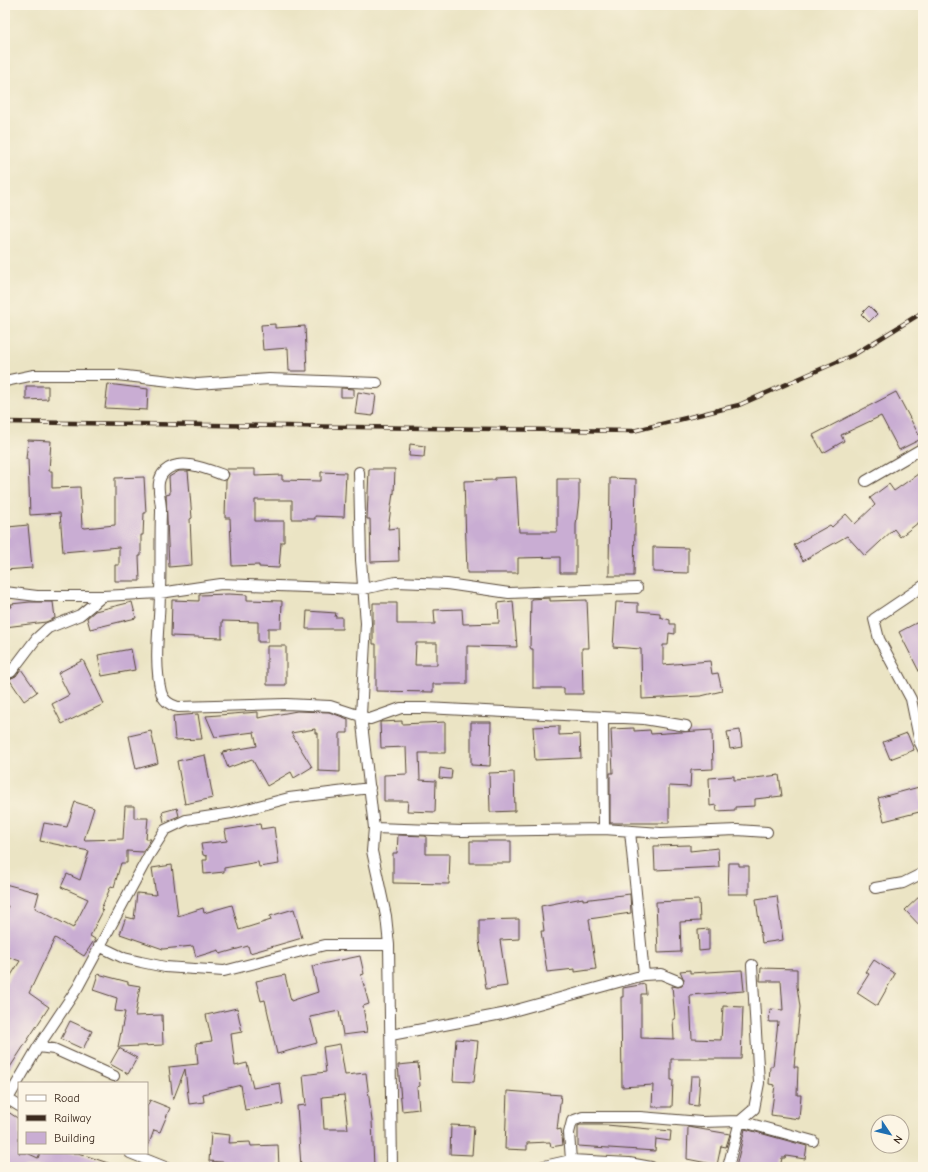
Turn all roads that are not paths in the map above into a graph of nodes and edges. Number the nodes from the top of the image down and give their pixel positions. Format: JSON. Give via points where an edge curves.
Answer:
{"nodes":[{"id":1,"x":5,"y":380,"type":"edge"},
{"id":2,"x":376,"y":383,"type":"dead end"},
{"id":3,"x":923,"y":448,"type":"edge"},
{"id":4,"x":359,"y":472,"type":"dead end"},
{"id":5,"x":223,"y":475,"type":"dead end"},
{"id":6,"x":866,"y":481,"type":"dead end"},
{"id":7,"x":923,"y":586,"type":"edge"},
{"id":8,"x":637,"y":588,"type":"dead end"},
{"id":9,"x":363,"y":589,"type":"junction"},
{"id":10,"x":5,"y":592,"type":"edge"},
{"id":11,"x":160,"y":593,"type":"junction"},
{"id":12,"x":103,"y":596,"type":"junction"},
{"id":13,"x":5,"y":674,"type":"edge"},
{"id":14,"x":361,"y":715,"type":"junction"},
{"id":15,"x":604,"y":717,"type":"junction"},
{"id":16,"x":686,"y":726,"type":"dead end"},
{"id":17,"x":923,"y":749,"type":"edge"},
{"id":18,"x":370,"y":788,"type":"junction"},
{"id":19,"x":374,"y":828,"type":"junction"},
{"id":20,"x":604,"y":829,"type":"junction"},
{"id":21,"x":630,"y":831,"type":"junction"},
{"id":22,"x":767,"y":832,"type":"dead end"},
{"id":23,"x":923,"y":872,"type":"edge"},
{"id":24,"x":875,"y":888,"type":"dead end"},
{"id":25,"x":389,"y":945,"type":"junction"},
{"id":26,"x":99,"y":946,"type":"junction"},
{"id":27,"x":752,"y":965,"type":"dead end"},
{"id":28,"x":644,"y":975,"type":"junction"},
{"id":29,"x":678,"y":980,"type":"dead end"},
{"id":30,"x":391,"y":1035,"type":"junction"},
{"id":31,"x":38,"y":1047,"type":"junction"},
{"id":32,"x":114,"y":1076,"type":"dead end"},
{"id":33,"x":6,"y":1101,"type":"edge"},
{"id":34,"x":18,"y":1106,"type":"edge"},
{"id":35,"x":740,"y":1121,"type":"junction"},
{"id":36,"x":813,"y":1142,"type":"dead end"},
{"id":37,"x":132,"y":1154,"type":"edge"},
{"id":38,"x":571,"y":1160,"type":"junction"},
{"id":39,"x":165,"y":1167,"type":"edge"},
{"id":40,"x":392,"y":1167,"type":"edge"},
{"id":41,"x":540,"y":1167,"type":"edge"},
{"id":42,"x":651,"y":1167,"type":"edge"},
{"id":43,"x":728,"y":1167,"type":"edge"}],
"edges":[{"from":1,"to":2,"type":"street","via":[[34,375],[117,375],[197,384],[269,379]]},
{"from":3,"to":6,"type":"street"},
{"from":4,"to":9,"type":"street","via":[[360,560]]},
{"from":5,"to":11,"type":"street","via":[[199,466],[185,465],[174,466],[164,471],[158,484],[162,509],[159,537]]},
{"from":7,"to":17,"type":"street","via":[[874,619],[879,639],[911,699]]},
{"from":8,"to":9,"type":"street","via":[[509,593],[447,584],[396,582]]},
{"from":9,"to":11,"type":"street","via":[[221,584]]},
{"from":9,"to":14,"type":"street","via":[[366,623]]},
{"from":10,"to":12,"type":"street","via":[[37,596]]},
{"from":11,"to":12,"type":"street"},
{"from":11,"to":14,"type":"street","via":[[158,673],[161,694],[169,704],[178,707],[286,704],[330,706]]},
{"from":12,"to":13,"type":"street","via":[[80,615],[48,628],[36,639],[12,672]]},
{"from":14,"to":15,"type":"street","via":[[370,718],[401,708],[417,708]]},
{"from":14,"to":18,"type":"street"},
{"from":15,"to":16,"type":"street","via":[[644,719]]},
{"from":15,"to":20,"type":"street"},
{"from":18,"to":19,"type":"street"},
{"from":18,"to":26,"type":"street","via":[[289,798],[232,813],[186,820],[165,830]]},
{"from":19,"to":20,"type":"street","via":[[463,831]]},
{"from":19,"to":25,"type":"street","via":[[372,851],[386,916]]},
{"from":20,"to":21,"type":"street"},
{"from":21,"to":22,"type":"street"},
{"from":21,"to":28,"type":"street"},
{"from":23,"to":24,"type":"street","via":[[903,883]]},
{"from":25,"to":26,"type":"street","via":[[325,945],[224,971],[166,967],[124,958]]},
{"from":25,"to":30,"type":"street"},
{"from":26,"to":31,"type":"street","via":[[78,987]]},
{"from":27,"to":35,"type":"street","via":[[759,1083],[754,1110]]},
{"from":28,"to":29,"type":"street","via":[[661,974]]},
{"from":28,"to":30,"type":"street","via":[[502,1014]]},
{"from":30,"to":40,"type":"street","via":[[389,1084]]},
{"from":31,"to":32,"type":"street","via":[[54,1049]]},
{"from":31,"to":33,"type":"street"},
{"from":33,"to":34,"type":"street"},
{"from":35,"to":36,"type":"street"},
{"from":35,"to":38,"type":"street","via":[[583,1117],[572,1121],[569,1132]]},
{"from":35,"to":43,"type":"street"},
{"from":37,"to":39,"type":"street"},
{"from":38,"to":41,"type":"street"},
{"from":38,"to":42,"type":"street","via":[[629,1163]]}]}
